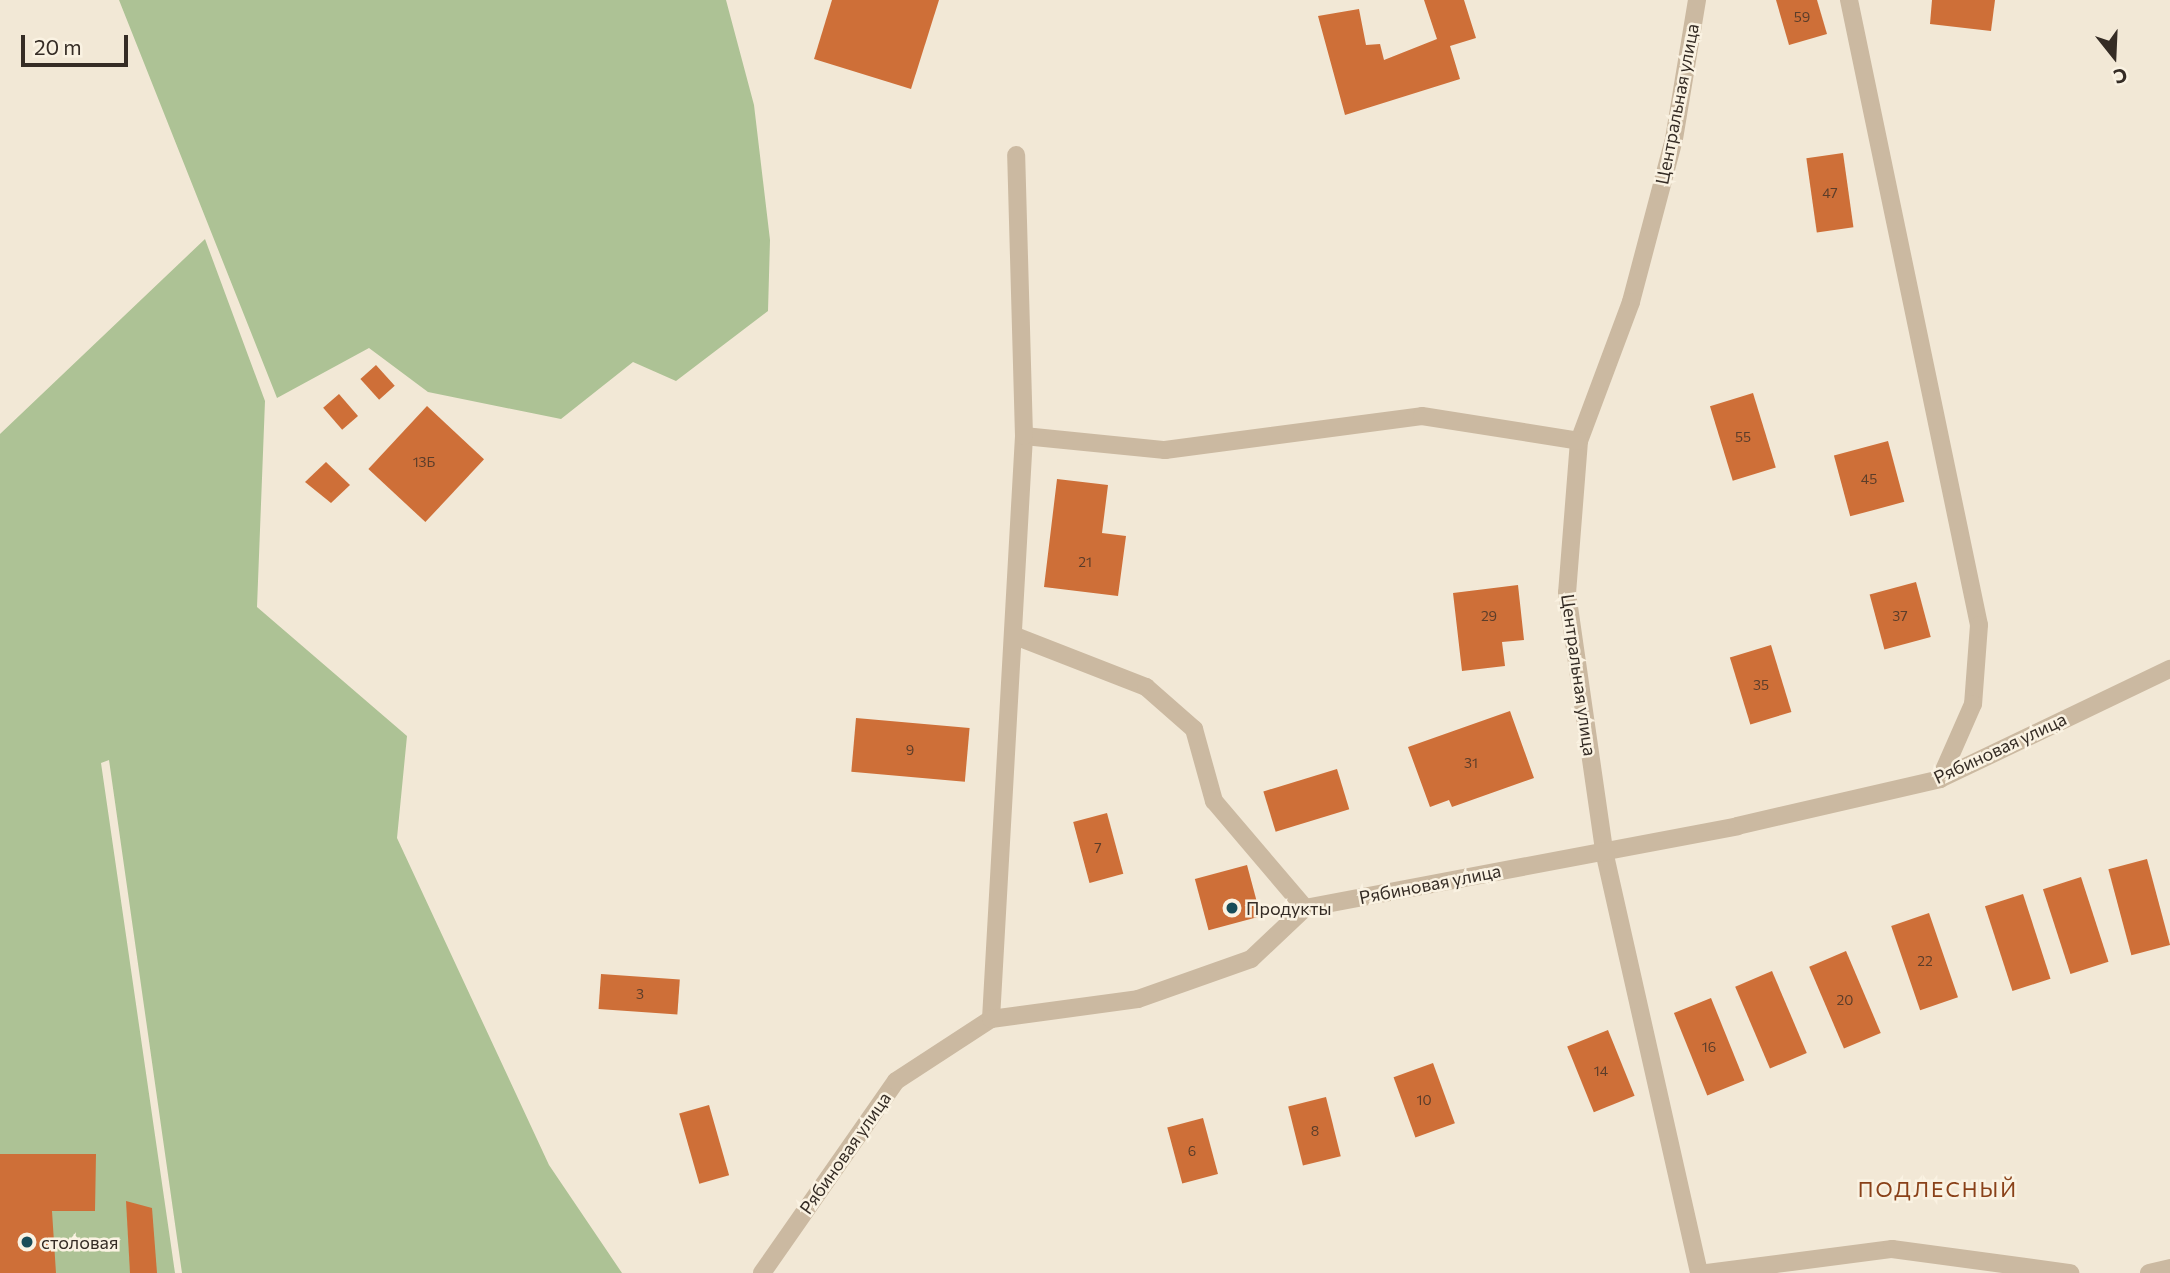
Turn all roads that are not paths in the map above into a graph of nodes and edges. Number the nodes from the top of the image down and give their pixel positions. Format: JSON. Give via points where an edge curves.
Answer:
{"nodes":[{"id":1,"x":1697,"y":0,"type":"edge"},
{"id":2,"x":1849,"y":0,"type":"edge"},
{"id":3,"x":1016,"y":155,"type":"dead end"},
{"id":4,"x":1024,"y":436,"type":"junction"},
{"id":5,"x":1579,"y":441,"type":"junction"},
{"id":6,"x":1015,"y":636,"type":"junction"},
{"id":7,"x":2170,"y":669,"type":"edge"},
{"id":8,"x":1940,"y":779,"type":"junction"},
{"id":9,"x":1604,"y":851,"type":"junction"},
{"id":10,"x":1305,"y":908,"type":"junction"},
{"id":11,"x":991,"y":1019,"type":"junction"},
{"id":12,"x":2170,"y":1268,"type":"edge"},
{"id":13,"x":762,"y":1273,"type":"edge"},
{"id":14,"x":1699,"y":1273,"type":"edge"},
{"id":15,"x":1707,"y":1273,"type":"edge"},
{"id":16,"x":2070,"y":1273,"type":"edge"},
{"id":17,"x":2149,"y":1273,"type":"edge"}],
"edges":[{"from":1,"to":5,"type":"street","name":"Центральная улица","via":[[1674,139],[1631,302]]},
{"from":2,"to":8,"type":"street","via":[[1979,625],[1973,704]]},
{"from":3,"to":4,"type":"street"},
{"from":4,"to":5,"type":"street","via":[[1165,450],[1422,416]]},
{"from":4,"to":6,"type":"street"},
{"from":5,"to":9,"type":"street","name":"Центральная улица","via":[[1567,593]]},
{"from":6,"to":10,"type":"street","via":[[1146,687],[1194,729],[1214,801]]},
{"from":6,"to":11,"type":"street"},
{"from":7,"to":8,"type":"street","name":"Рябиновая улица"},
{"from":8,"to":9,"type":"street","name":"Рябиновая улица"},
{"from":9,"to":10,"type":"street","name":"Рябиновая улица"},
{"from":9,"to":14,"type":"street","name":"Центральная улица"},
{"from":10,"to":11,"type":"street","name":"Рябиновая улица","via":[[1251,959],[1138,999]]},
{"from":11,"to":13,"type":"street","name":"Рябиновая улица","via":[[896,1081]]},
{"from":12,"to":17,"type":"street"},
{"from":15,"to":16,"type":"street","via":[[1892,1249]]}]}
